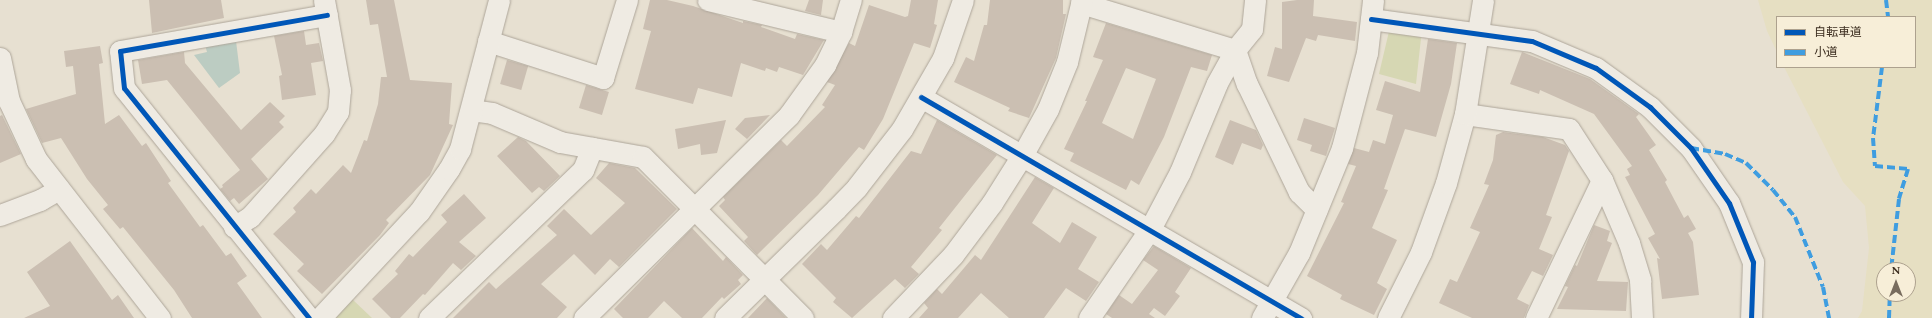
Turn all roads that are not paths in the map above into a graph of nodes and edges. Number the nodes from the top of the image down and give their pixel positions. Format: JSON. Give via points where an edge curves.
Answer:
{"nodes":[{"id":1,"x":499,"y":0,"type":"edge"},
{"id":2,"x":626,"y":0,"type":"edge"},
{"id":3,"x":708,"y":0,"type":"edge"},
{"id":4,"x":851,"y":0,"type":"edge"},
{"id":5,"x":963,"y":0,"type":"edge"},
{"id":6,"x":1255,"y":0,"type":"edge"},
{"id":7,"x":1483,"y":0,"type":"edge"},
{"id":8,"x":1082,"y":2,"type":"edge"},
{"id":9,"x":325,"y":8,"type":"edge"},
{"id":10,"x":1372,"y":9,"type":"edge"},
{"id":11,"x":841,"y":32,"type":"junction"},
{"id":12,"x":1478,"y":34,"type":"junction"},
{"id":13,"x":488,"y":41,"type":"junction"},
{"id":14,"x":1235,"y":50,"type":"junction"},
{"id":15,"x":1,"y":67,"type":"edge"},
{"id":16,"x":921,"y":97,"type":"junction"},
{"id":17,"x":471,"y":110,"type":"junction"},
{"id":18,"x":1465,"y":114,"type":"junction"},
{"id":19,"x":592,"y":148,"type":"junction"},
{"id":20,"x":1024,"y":154,"type":"junction"},
{"id":21,"x":1602,"y":180,"type":"junction"},
{"id":22,"x":59,"y":189,"type":"junction"},
{"id":23,"x":696,"y":208,"type":"junction"},
{"id":24,"x":1317,"y":210,"type":"junction"},
{"id":25,"x":0,"y":215,"type":"edge"},
{"id":26,"x":234,"y":228,"type":"junction"},
{"id":27,"x":1150,"y":229,"type":"junction"},
{"id":28,"x":765,"y":279,"type":"junction"},
{"id":29,"x":1267,"y":310,"type":"edge"},
{"id":30,"x":160,"y":318,"type":"edge"},
{"id":31,"x":309,"y":318,"type":"edge"},
{"id":32,"x":320,"y":318,"type":"edge"},
{"id":33,"x":429,"y":318,"type":"edge"},
{"id":34,"x":584,"y":318,"type":"edge"},
{"id":35,"x":725,"y":318,"type":"edge"},
{"id":36,"x":803,"y":318,"type":"edge"},
{"id":37,"x":893,"y":318,"type":"edge"},
{"id":38,"x":1089,"y":318,"type":"edge"},
{"id":39,"x":1302,"y":318,"type":"edge"},
{"id":40,"x":1388,"y":318,"type":"edge"},
{"id":41,"x":1536,"y":318,"type":"edge"},
{"id":42,"x":1642,"y":318,"type":"edge"},
{"id":43,"x":1751,"y":318,"type":"edge"}],
"edges":[{"from":1,"to":13,"type":"street"},
{"from":2,"to":13,"type":"street","via":[[603,78]]},
{"from":3,"to":11,"type":"street"},
{"from":4,"to":11,"type":"street"},
{"from":5,"to":16,"type":"street","via":[[943,58]]},
{"from":6,"to":14,"type":"street","via":[[1252,29]]},
{"from":7,"to":12,"type":"street"},
{"from":8,"to":14,"type":"street"},
{"from":8,"to":20,"type":"street","via":[[1058,87]]},
{"from":9,"to":26,"type":"street","via":[[340,90],[338,112],[324,134],[250,217]]},
{"from":9,"to":26,"type":"street","via":[[120,50],[124,88]]},
{"from":10,"to":12,"type":"street"},
{"from":10,"to":24,"type":"street","via":[[1367,54],[1352,114],[1342,148]]},
{"from":11,"to":23,"type":"street","via":[[825,65],[804,97]]},
{"from":12,"to":18,"type":"street"},
{"from":12,"to":43,"type":"street","via":[[1532,41],[1596,68],[1650,107],[1691,148],[1729,203],[1754,262]]},
{"from":13,"to":17,"type":"street"},
{"from":14,"to":24,"type":"street","via":[[1247,84],[1299,192]]},
{"from":14,"to":27,"type":"street","via":[[1217,83],[1180,172]]},
{"from":15,"to":22,"type":"street","via":[[9,101],[22,132],[36,159]]},
{"from":16,"to":20,"type":"street"},
{"from":16,"to":28,"type":"street","via":[[902,129],[857,186]]},
{"from":17,"to":19,"type":"street","via":[[492,113],[560,142]]},
{"from":17,"to":32,"type":"street","via":[[460,149],[434,192]]},
{"from":18,"to":21,"type":"street","via":[[1569,130]]},
{"from":18,"to":40,"type":"street","via":[[1434,219]]},
{"from":19,"to":23,"type":"street","via":[[643,157]]},
{"from":19,"to":33,"type":"street","via":[[583,170]]},
{"from":20,"to":27,"type":"street"},
{"from":20,"to":37,"type":"street","via":[[957,250]]},
{"from":21,"to":41,"type":"street"},
{"from":21,"to":42,"type":"street","via":[[1629,243],[1640,280]]},
{"from":22,"to":25,"type":"street","via":[[40,200]]},
{"from":22,"to":30,"type":"street"},
{"from":23,"to":28,"type":"street"},
{"from":23,"to":34,"type":"street"},
{"from":24,"to":29,"type":"street","via":[[1299,253]]},
{"from":26,"to":31,"type":"street"},
{"from":27,"to":29,"type":"street"},
{"from":27,"to":38,"type":"street"},
{"from":28,"to":35,"type":"street"},
{"from":28,"to":36,"type":"street"},
{"from":29,"to":39,"type":"street"}]}
